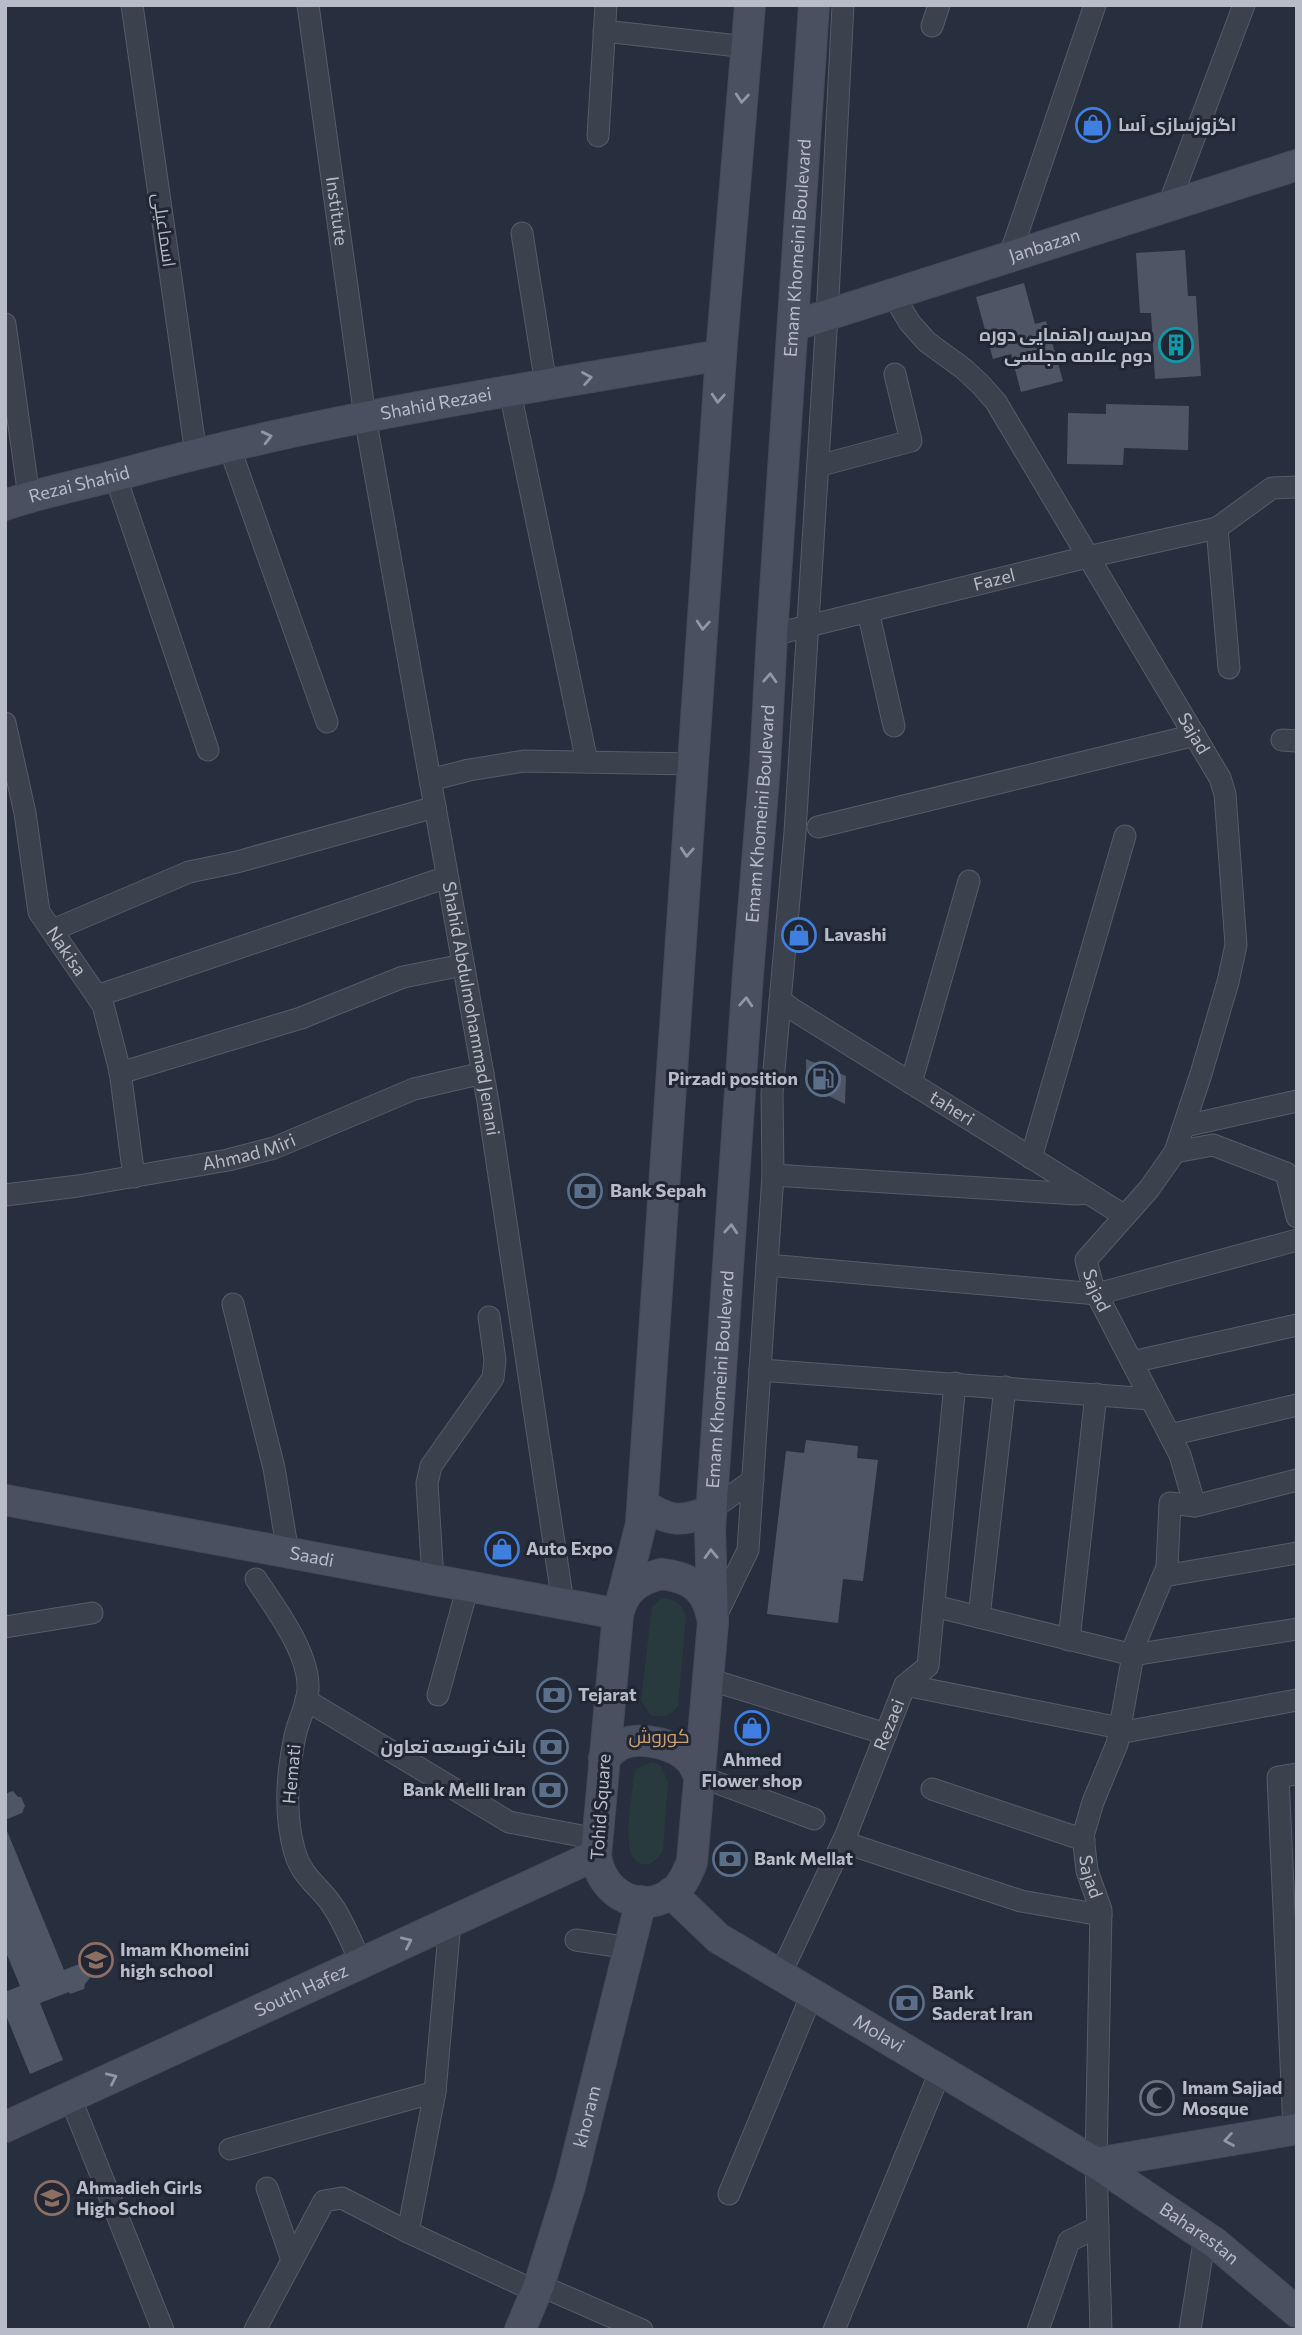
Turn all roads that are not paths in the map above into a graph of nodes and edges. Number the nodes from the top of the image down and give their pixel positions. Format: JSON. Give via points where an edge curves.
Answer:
{"nodes":[{"id":1,"x":132,"y":5,"type":"edge"},
{"id":2,"x":308,"y":5,"type":"edge"},
{"id":3,"x":606,"y":5,"type":"edge"},
{"id":4,"x":750,"y":5,"type":"edge"},
{"id":5,"x":814,"y":5,"type":"edge"},
{"id":6,"x":843,"y":5,"type":"edge"},
{"id":7,"x":939,"y":5,"type":"edge"},
{"id":8,"x":1096,"y":5,"type":"edge"},
{"id":9,"x":1244,"y":5,"type":"edge"},
{"id":10,"x":932,"y":26,"type":"dead end"},
{"id":11,"x":604,"y":32,"type":"junction"},
{"id":12,"x":747,"y":47,"type":"junction"},
{"id":13,"x":598,"y":136,"type":"dead end"},
{"id":14,"x":1297,"y":165,"type":"edge"},
{"id":15,"x":1168,"y":207,"type":"junction"},
{"id":16,"x":522,"y":233,"type":"dead end"},
{"id":17,"x":1009,"y":258,"type":"junction"},
{"id":18,"x":893,"y":295,"type":"junction"},
{"id":19,"x":827,"y":316,"type":"junction"},
{"id":20,"x":5,"y":324,"type":"edge"},
{"id":21,"x":793,"y":326,"type":"junction"},
{"id":22,"x":721,"y":355,"type":"junction"},
{"id":23,"x":895,"y":374,"type":"dead end"},
{"id":24,"x":546,"y":385,"type":"junction"},
{"id":25,"x":510,"y":391,"type":"junction"},
{"id":26,"x":365,"y":417,"type":"junction"},
{"id":27,"x":229,"y":446,"type":"junction"},
{"id":28,"x":196,"y":454,"type":"junction"},
{"id":29,"x":818,"y":466,"type":"junction"},
{"id":30,"x":115,"y":475,"type":"junction"},
{"id":31,"x":1297,"y":487,"type":"edge"},
{"id":32,"x":17,"y":501,"type":"edge"},
{"id":33,"x":1217,"y":528,"type":"junction"},
{"id":34,"x":1089,"y":556,"type":"junction"},
{"id":35,"x":868,"y":611,"type":"junction"},
{"id":36,"x":808,"y":625,"type":"junction"},
{"id":37,"x":772,"y":635,"type":"junction"},
{"id":38,"x":1229,"y":668,"type":"dead end"},
{"id":39,"x":327,"y":722,"type":"dead end"},
{"id":40,"x":5,"y":723,"type":"edge"},
{"id":41,"x":894,"y":726,"type":"dead end"},
{"id":42,"x":1195,"y":735,"type":"junction"},
{"id":43,"x":208,"y":750,"type":"dead end"},
{"id":44,"x":9,"y":757,"type":"edge"},
{"id":45,"x":587,"y":762,"type":"junction"},
{"id":46,"x":693,"y":764,"type":"junction"},
{"id":47,"x":765,"y":765,"type":"junction"},
{"id":48,"x":799,"y":771,"type":"junction"},
{"id":49,"x":430,"y":780,"type":"junction"},
{"id":50,"x":435,"y":807,"type":"junction"},
{"id":51,"x":818,"y":827,"type":"dead end"},
{"id":52,"x":1125,"y":836,"type":"dead end"},
{"id":53,"x":447,"y":877,"type":"junction"},
{"id":54,"x":969,"y":881,"type":"dead end"},
{"id":55,"x":53,"y":930,"type":"junction"},
{"id":56,"x":463,"y":965,"type":"junction"},
{"id":57,"x":97,"y":996,"type":"junction"},
{"id":58,"x":780,"y":1000,"type":"junction"},
{"id":59,"x":120,"y":1073,"type":"junction"},
{"id":60,"x":483,"y":1073,"type":"junction"},
{"id":61,"x":911,"y":1083,"type":"junction"},
{"id":62,"x":1297,"y":1101,"type":"edge"},
{"id":63,"x":1185,"y":1126,"type":"junction"},
{"id":64,"x":1175,"y":1152,"type":"junction"},
{"id":65,"x":1031,"y":1158,"type":"junction"},
{"id":66,"x":773,"y":1175,"type":"junction"},
{"id":67,"x":134,"y":1177,"type":"junction"},
{"id":68,"x":1088,"y":1193,"type":"junction"},
{"id":69,"x":5,"y":1195,"type":"edge"},
{"id":70,"x":1125,"y":1216,"type":"junction"},
{"id":71,"x":1297,"y":1217,"type":"edge"},
{"id":72,"x":1297,"y":1240,"type":"edge"},
{"id":73,"x":767,"y":1265,"type":"junction"},
{"id":74,"x":1097,"y":1294,"type":"junction"},
{"id":75,"x":233,"y":1304,"type":"dead end"},
{"id":76,"x":489,"y":1317,"type":"dead end"},
{"id":77,"x":1297,"y":1325,"type":"edge"},
{"id":78,"x":1132,"y":1362,"type":"junction"},
{"id":79,"x":760,"y":1370,"type":"junction"},
{"id":80,"x":955,"y":1383,"type":"junction"},
{"id":81,"x":1004,"y":1387,"type":"junction"},
{"id":82,"x":1096,"y":1394,"type":"junction"},
{"id":83,"x":1151,"y":1399,"type":"junction"},
{"id":84,"x":1297,"y":1405,"type":"edge"},
{"id":85,"x":1170,"y":1435,"type":"junction"},
{"id":86,"x":753,"y":1480,"type":"junction"},
{"id":87,"x":1297,"y":1480,"type":"edge"},
{"id":88,"x":5,"y":1500,"type":"edge"},
{"id":89,"x":643,"y":1504,"type":"junction"},
{"id":90,"x":1195,"y":1506,"type":"junction"},
{"id":91,"x":711,"y":1510,"type":"junction"},
{"id":92,"x":288,"y":1553,"type":"junction"},
{"id":93,"x":1297,"y":1553,"type":"edge"},
{"id":94,"x":1164,"y":1576,"type":"junction"},
{"id":95,"x":433,"y":1579,"type":"junction"},
{"id":96,"x":256,"y":1580,"type":"dead end"},
{"id":97,"x":468,"y":1586,"type":"junction"},
{"id":98,"x":563,"y":1603,"type":"junction"},
{"id":99,"x":620,"y":1606,"type":"junction"},
{"id":100,"x":934,"y":1606,"type":"junction"},
{"id":101,"x":93,"y":1613,"type":"dead end"},
{"id":102,"x":979,"y":1617,"type":"junction"},
{"id":103,"x":713,"y":1622,"type":"junction"},
{"id":104,"x":5,"y":1627,"type":"edge"},
{"id":105,"x":1297,"y":1629,"type":"edge"},
{"id":106,"x":1069,"y":1640,"type":"junction"},
{"id":107,"x":1133,"y":1655,"type":"junction"},
{"id":108,"x":708,"y":1679,"type":"junction"},
{"id":109,"x":905,"y":1685,"type":"junction"},
{"id":110,"x":438,"y":1695,"type":"dead end"},
{"id":111,"x":306,"y":1700,"type":"junction"},
{"id":112,"x":1297,"y":1700,"type":"edge"},
{"id":113,"x":609,"y":1703,"type":"junction"},
{"id":114,"x":705,"y":1710,"type":"junction"},
{"id":115,"x":1119,"y":1731,"type":"junction"},
{"id":116,"x":886,"y":1734,"type":"junction"},
{"id":117,"x":604,"y":1758,"type":"junction"},
{"id":118,"x":1297,"y":1774,"type":"edge"},
{"id":119,"x":699,"y":1776,"type":"junction"},
{"id":120,"x":932,"y":1789,"type":"dead end"},
{"id":121,"x":814,"y":1819,"type":"dead end"},
{"id":122,"x":1084,"y":1840,"type":"junction"},
{"id":123,"x":843,"y":1842,"type":"junction"},
{"id":124,"x":596,"y":1847,"type":"junction"},
{"id":125,"x":671,"y":1893,"type":"junction"},
{"id":126,"x":641,"y":1901,"type":"junction"},
{"id":127,"x":1101,"y":1915,"type":"junction"},
{"id":128,"x":450,"y":1922,"type":"junction"},
{"id":129,"x":576,"y":1940,"type":"dead end"},
{"id":130,"x":630,"y":1948,"type":"junction"},
{"id":131,"x":361,"y":1963,"type":"junction"},
{"id":132,"x":780,"y":1975,"type":"junction"},
{"id":133,"x":812,"y":1994,"type":"junction"},
{"id":134,"x":940,"y":2072,"type":"junction"},
{"id":135,"x":435,"y":2092,"type":"junction"},
{"id":136,"x":70,"y":2097,"type":"junction"},
{"id":137,"x":5,"y":2127,"type":"edge"},
{"id":138,"x":1295,"y":2129,"type":"edge"},
{"id":139,"x":230,"y":2149,"type":"dead end"},
{"id":140,"x":1096,"y":2163,"type":"junction"},
{"id":141,"x":267,"y":2188,"type":"dead end"},
{"id":142,"x":729,"y":2194,"type":"dead end"},
{"id":143,"x":1098,"y":2227,"type":"junction"},
{"id":144,"x":408,"y":2232,"type":"junction"},
{"id":145,"x":1205,"y":2236,"type":"junction"},
{"id":146,"x":292,"y":2260,"type":"junction"},
{"id":147,"x":538,"y":2289,"type":"junction"},
{"id":148,"x":1297,"y":2312,"type":"edge"},
{"id":149,"x":163,"y":2330,"type":"edge"},
{"id":150,"x":255,"y":2330,"type":"edge"},
{"id":151,"x":520,"y":2330,"type":"edge"},
{"id":152,"x":642,"y":2330,"type":"edge"},
{"id":153,"x":834,"y":2330,"type":"edge"},
{"id":154,"x":1038,"y":2330,"type":"edge"},
{"id":155,"x":1101,"y":2330,"type":"edge"},
{"id":156,"x":1190,"y":2330,"type":"edge"}],
"edges":[{"from":1,"to":28,"type":"street","name":"اسماعیلی"},
{"from":2,"to":26,"type":"street","name":"Institute"},
{"from":3,"to":11,"type":"street"},
{"from":4,"to":12,"type":"main road"},
{"from":5,"to":21,"type":"main road","name":"Emam Khomeini Boulevard"},
{"from":6,"to":19,"type":"street"},
{"from":7,"to":10,"type":"street"},
{"from":8,"to":17,"type":"street"},
{"from":9,"to":15,"type":"street"},
{"from":11,"to":12,"type":"street"},
{"from":11,"to":13,"type":"street"},
{"from":12,"to":22,"type":"main road","one_way":true},
{"from":14,"to":15,"type":"main road","name":"Janbazan"},
{"from":15,"to":17,"type":"main road","name":"Janbazan"},
{"from":16,"to":24,"type":"street"},
{"from":17,"to":18,"type":"main road","name":"Janbazan"},
{"from":18,"to":19,"type":"main road","name":"Janbazan"},
{"from":18,"to":34,"type":"street","name":"Sajad","via":[[928,342],[964,369],[996,402]]},
{"from":19,"to":21,"type":"main road","name":"Janbazan"},
{"from":19,"to":29,"type":"street"},
{"from":20,"to":32,"type":"street"},
{"from":21,"to":37,"type":"main road","name":"Emam Khomeini Boulevard"},
{"from":24,"to":22,"type":"main road","name":"Shahid Rezaei","one_way":true},
{"from":22,"to":46,"type":"main road","one_way":true},
{"from":23,"to":29,"type":"street","via":[[911,441]]},
{"from":24,"to":25,"type":"main road","name":"Shahid Rezaei"},
{"from":25,"to":26,"type":"main road","name":"Shahid Rezaei"},
{"from":25,"to":45,"type":"street"},
{"from":27,"to":26,"type":"main road","name":"Shahid Rezaei","one_way":true},
{"from":26,"to":49,"type":"street","name":"Shahid Abdulmohammad Jenani"},
{"from":27,"to":28,"type":"main road","name":"Shahid Rezaei"},
{"from":27,"to":39,"type":"street"},
{"from":28,"to":30,"type":"main road","name":"Rezai Shahid"},
{"from":29,"to":36,"type":"street"},
{"from":30,"to":32,"type":"main road","name":"Rezai Shahid"},
{"from":30,"to":43,"type":"street"},
{"from":31,"to":33,"type":"street","via":[[1272,488]]},
{"from":33,"to":34,"type":"street","name":"Fazel"},
{"from":33,"to":38,"type":"street"},
{"from":34,"to":35,"type":"street","name":"Fazel"},
{"from":34,"to":42,"type":"street","name":"Sajad"},
{"from":35,"to":36,"type":"street","name":"Fazel"},
{"from":35,"to":41,"type":"street"},
{"from":36,"to":37,"type":"street","name":"Fazel"},
{"from":36,"to":48,"type":"street"},
{"from":47,"to":37,"type":"main road","name":"Emam Khomeini Boulevard","one_way":true},
{"from":40,"to":44,"type":"street","name":"Nakisa"},
{"from":42,"to":51,"type":"street"},
{"from":42,"to":63,"type":"street","name":"Sajad","via":[[1224,794],[1236,945]]},
{"from":44,"to":55,"type":"street","name":"Nakisa","via":[[25,813],[39,912]]},
{"from":45,"to":46,"type":"street"},
{"from":45,"to":49,"type":"street","via":[[524,761]]},
{"from":46,"to":89,"type":"main road","one_way":true},
{"from":47,"to":48,"type":"street"},
{"from":91,"to":47,"type":"main road","name":"Emam Khomeini Boulevard","one_way":true},
{"from":48,"to":58,"type":"street"},
{"from":49,"to":50,"type":"street","name":"Shahid Abdulmohammad Jenani"},
{"from":50,"to":53,"type":"street","name":"Shahid Abdulmohammad Jenani"},
{"from":50,"to":55,"type":"street","via":[[189,872]]},
{"from":52,"to":65,"type":"street"},
{"from":53,"to":56,"type":"street","name":"Shahid Abdulmohammad Jenani"},
{"from":53,"to":57,"type":"street"},
{"from":54,"to":61,"type":"street"},
{"from":55,"to":57,"type":"street","name":"Nakisa"},
{"from":56,"to":59,"type":"street","via":[[403,977],[301,1018]]},
{"from":56,"to":60,"type":"street","name":"Shahid Abdulmohammad Jenani"},
{"from":57,"to":59,"type":"street","name":"Nakisa"},
{"from":58,"to":61,"type":"street","name":"taheri"},
{"from":58,"to":66,"type":"street","via":[[772,1093]]},
{"from":59,"to":67,"type":"street","name":"Nakisa"},
{"from":60,"to":67,"type":"street","name":"Ahmad Miri","via":[[414,1089],[274,1148]]},
{"from":60,"to":98,"type":"street","name":"Shahid Abdulmohammad Jenani"},
{"from":61,"to":65,"type":"street","name":"taheri"},
{"from":62,"to":63,"type":"street"},
{"from":63,"to":64,"type":"street","name":"Sajad"},
{"from":64,"to":70,"type":"street","name":"Sajad"},
{"from":64,"to":71,"type":"street","via":[[1213,1145],[1286,1173]]},
{"from":65,"to":68,"type":"street","name":"taheri"},
{"from":66,"to":68,"type":"street"},
{"from":66,"to":73,"type":"street"},
{"from":67,"to":69,"type":"street","name":"Ahmad Miri"},
{"from":68,"to":70,"type":"street","name":"taheri"},
{"from":70,"to":74,"type":"street","name":"Sajad","via":[[1086,1260]]},
{"from":72,"to":74,"type":"street"},
{"from":73,"to":74,"type":"street"},
{"from":73,"to":79,"type":"street"},
{"from":74,"to":78,"type":"street","name":"Sajad"},
{"from":75,"to":92,"type":"street","via":[[274,1468]]},
{"from":76,"to":95,"type":"street","via":[[493,1378],[431,1465],[426,1483]]},
{"from":77,"to":78,"type":"street"},
{"from":78,"to":83,"type":"street","name":"Sajad"},
{"from":79,"to":80,"type":"street"},
{"from":79,"to":86,"type":"street"},
{"from":80,"to":81,"type":"street"},
{"from":80,"to":100,"type":"street","name":"Rezaei"},
{"from":81,"to":82,"type":"street"},
{"from":81,"to":102,"type":"street"},
{"from":82,"to":83,"type":"street"},
{"from":82,"to":106,"type":"street"},
{"from":83,"to":85,"type":"street","name":"Sajad"},
{"from":84,"to":85,"type":"street"},
{"from":85,"to":90,"type":"street","name":"Sajad"},
{"from":86,"to":91,"type":"street"},
{"from":86,"to":103,"type":"street","via":[[748,1550]]},
{"from":87,"to":90,"type":"street"},
{"from":88,"to":92,"type":"main road","name":"Saadi"},
{"from":89,"to":91,"type":"main road","via":[[662,1516],[680,1519]]},
{"from":89,"to":99,"type":"main road"},
{"from":90,"to":94,"type":"street","name":"Sajad","via":[[1170,1503]]},
{"from":103,"to":91,"type":"main road","name":"Emam Khomeini Boulevard","one_way":true},
{"from":92,"to":95,"type":"main road","name":"Saadi"},
{"from":93,"to":94,"type":"street"},
{"from":94,"to":107,"type":"street","name":"Sajad"},
{"from":95,"to":97,"type":"main road","name":"Saadi"},
{"from":96,"to":111,"type":"street","name":"Hemati","via":[[294,1640],[305,1668]]},
{"from":97,"to":98,"type":"main road","name":"Saadi"},
{"from":97,"to":110,"type":"street"},
{"from":98,"to":99,"type":"main road","name":"Saadi"},
{"from":99,"to":103,"type":"main road","via":[[632,1586],[645,1578],[677,1576],[702,1593]]},
{"from":99,"to":113,"type":"main road","name":"Tohid Square"},
{"from":100,"to":102,"type":"street"},
{"from":100,"to":109,"type":"street","name":"Rezaei","via":[[928,1666]]},
{"from":101,"to":104,"type":"street"},
{"from":102,"to":106,"type":"street"},
{"from":103,"to":108,"type":"main road"},
{"from":105,"to":107,"type":"street"},
{"from":106,"to":107,"type":"street"},
{"from":107,"to":115,"type":"street","name":"Sajad"},
{"from":108,"to":114,"type":"main road"},
{"from":108,"to":116,"type":"street"},
{"from":109,"to":115,"type":"street"},
{"from":109,"to":116,"type":"street","name":"Rezaei"},
{"from":111,"to":124,"type":"street","via":[[509,1822]]},
{"from":111,"to":131,"type":"street","name":"Hemati","via":[[295,1734],[288,1804],[296,1855],[311,1883],[332,1905]]},
{"from":112,"to":115,"type":"street"},
{"from":113,"to":114,"type":"main road","via":[[626,1722],[656,1731],[687,1727]]},
{"from":113,"to":117,"type":"main road","name":"Tohid Square"},
{"from":114,"to":119,"type":"main road"},
{"from":115,"to":122,"type":"street","name":"Sajad"},
{"from":116,"to":123,"type":"street","name":"Rezaei"},
{"from":117,"to":119,"type":"main road","via":[[626,1743],[654,1742],[684,1754]]},
{"from":117,"to":124,"type":"main road","name":"Tohid Square"},
{"from":118,"to":138,"type":"street","via":[[1278,1777]]},
{"from":119,"to":121,"type":"street"},
{"from":119,"to":125,"type":"main road","via":[[692,1861],[686,1877]]},
{"from":120,"to":122,"type":"street"},
{"from":122,"to":127,"type":"street","name":"Sajad","via":[[1087,1871]]},
{"from":123,"to":127,"type":"street","via":[[1021,1901]]},
{"from":123,"to":132,"type":"street","name":"Rezaei"},
{"from":124,"to":126,"type":"main road","name":"Tohid Square","via":[[597,1869],[606,1883],[617,1894]]},
{"from":124,"to":128,"type":"main road","name":"South Hafez"},
{"from":125,"to":126,"type":"main road"},
{"from":125,"to":132,"type":"main road","name":"Molavi","via":[[718,1938]]},
{"from":126,"to":130,"type":"main road","name":"khoram"},
{"from":127,"to":140,"type":"street","name":"Sajad"},
{"from":131,"to":128,"type":"main road","name":"South Hafez","one_way":true},
{"from":128,"to":135,"type":"street"},
{"from":129,"to":130,"type":"street"},
{"from":130,"to":147,"type":"main road","name":"khoram","via":[[570,2186]]},
{"from":136,"to":131,"type":"main road","name":"South Hafez","one_way":true},
{"from":132,"to":133,"type":"main road","name":"Molavi"},
{"from":133,"to":134,"type":"main road","name":"Molavi"},
{"from":133,"to":142,"type":"street"},
{"from":134,"to":140,"type":"main road","name":"Molavi"},
{"from":134,"to":153,"type":"street"},
{"from":135,"to":139,"type":"street"},
{"from":135,"to":144,"type":"street"},
{"from":136,"to":137,"type":"main road","name":"South Hafez"},
{"from":136,"to":149,"type":"street"},
{"from":138,"to":140,"type":"main road","one_way":true},
{"from":140,"to":143,"type":"street","name":"Sajad"},
{"from":140,"to":145,"type":"main road","name":"Baharestan"},
{"from":141,"to":146,"type":"street"},
{"from":143,"to":154,"type":"street","via":[[1069,2241]]},
{"from":143,"to":155,"type":"street","name":"Sajad"},
{"from":144,"to":146,"type":"street","via":[[342,2198],[324,2201]]},
{"from":144,"to":147,"type":"street"},
{"from":145,"to":148,"type":"main road","name":"Baharestan"},
{"from":145,"to":156,"type":"street"},
{"from":146,"to":150,"type":"street"},
{"from":147,"to":151,"type":"main road","name":"khoram"},
{"from":147,"to":152,"type":"street"}]}
